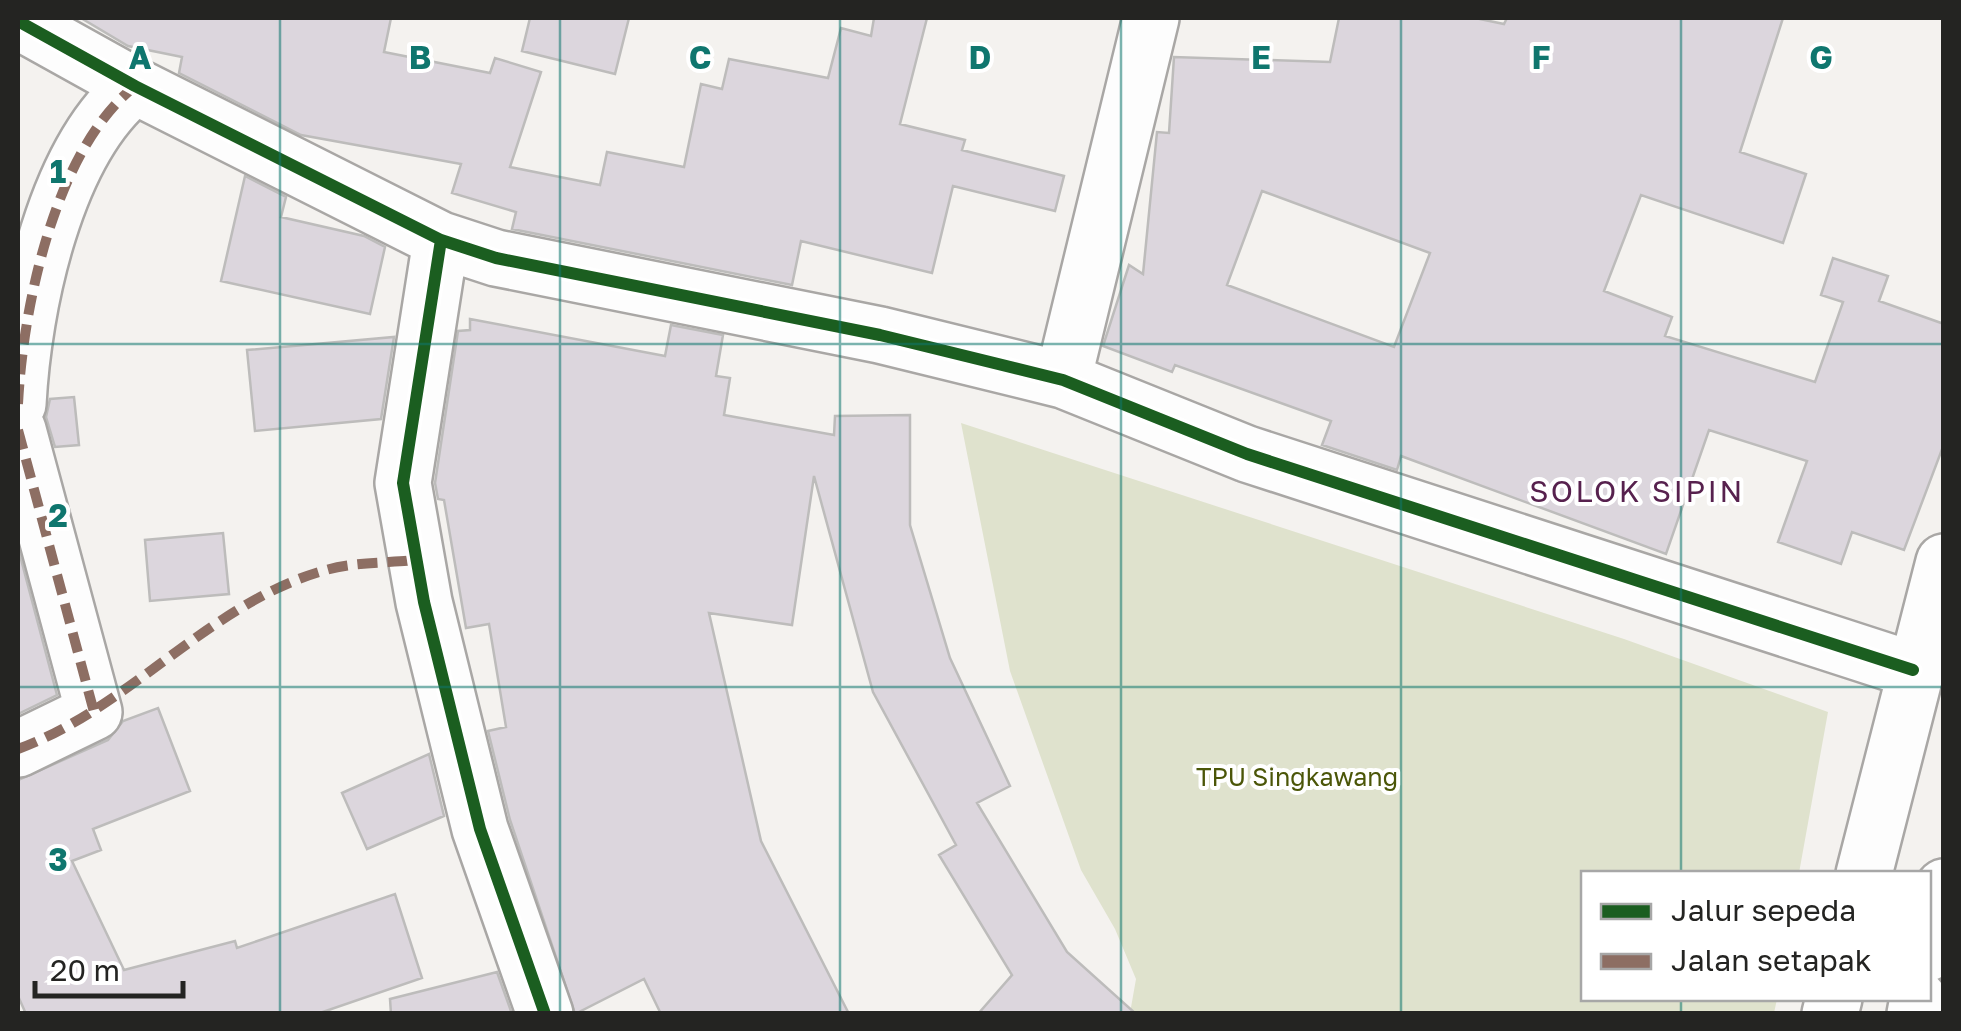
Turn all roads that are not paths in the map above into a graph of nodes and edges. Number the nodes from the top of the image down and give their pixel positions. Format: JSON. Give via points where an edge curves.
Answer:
{"nodes":[{"id":1,"x":1151,"y":18,"type":"edge"},
{"id":2,"x":18,"y":21,"type":"edge"},
{"id":3,"x":135,"y":86,"type":"junction"},
{"id":4,"x":440,"y":240,"type":"junction"},
{"id":5,"x":1063,"y":380,"type":"junction"},
{"id":6,"x":18,"y":404,"type":"edge"},
{"id":7,"x":18,"y":430,"type":"edge"},
{"id":8,"x":1944,"y":562,"type":"edge"},
{"id":9,"x":1913,"y":670,"type":"junction"},
{"id":10,"x":18,"y":749,"type":"edge"},
{"id":11,"x":1865,"y":871,"type":"edge"},
{"id":12,"x":1944,"y":888,"type":"edge"},
{"id":13,"x":1931,"y":941,"type":"edge"},
{"id":14,"x":545,"y":1014,"type":"edge"}],
"edges":[{"from":1,"to":5,"type":"street"},
{"from":2,"to":3,"type":"street"},
{"from":3,"to":4,"type":"street"},
{"from":3,"to":6,"type":"street","via":[[108,108],[77,161],[38,266],[22,333]]},
{"from":4,"to":5,"type":"street","via":[[496,258]]},
{"from":4,"to":14,"type":"street","via":[[402,482],[480,829]]},
{"from":5,"to":9,"type":"street","via":[[1248,454]]},
{"from":7,"to":10,"type":"street","via":[[94,712]]},
{"from":8,"to":9,"type":"street"},
{"from":9,"to":11,"type":"street"},
{"from":12,"to":13,"type":"street"}]}
